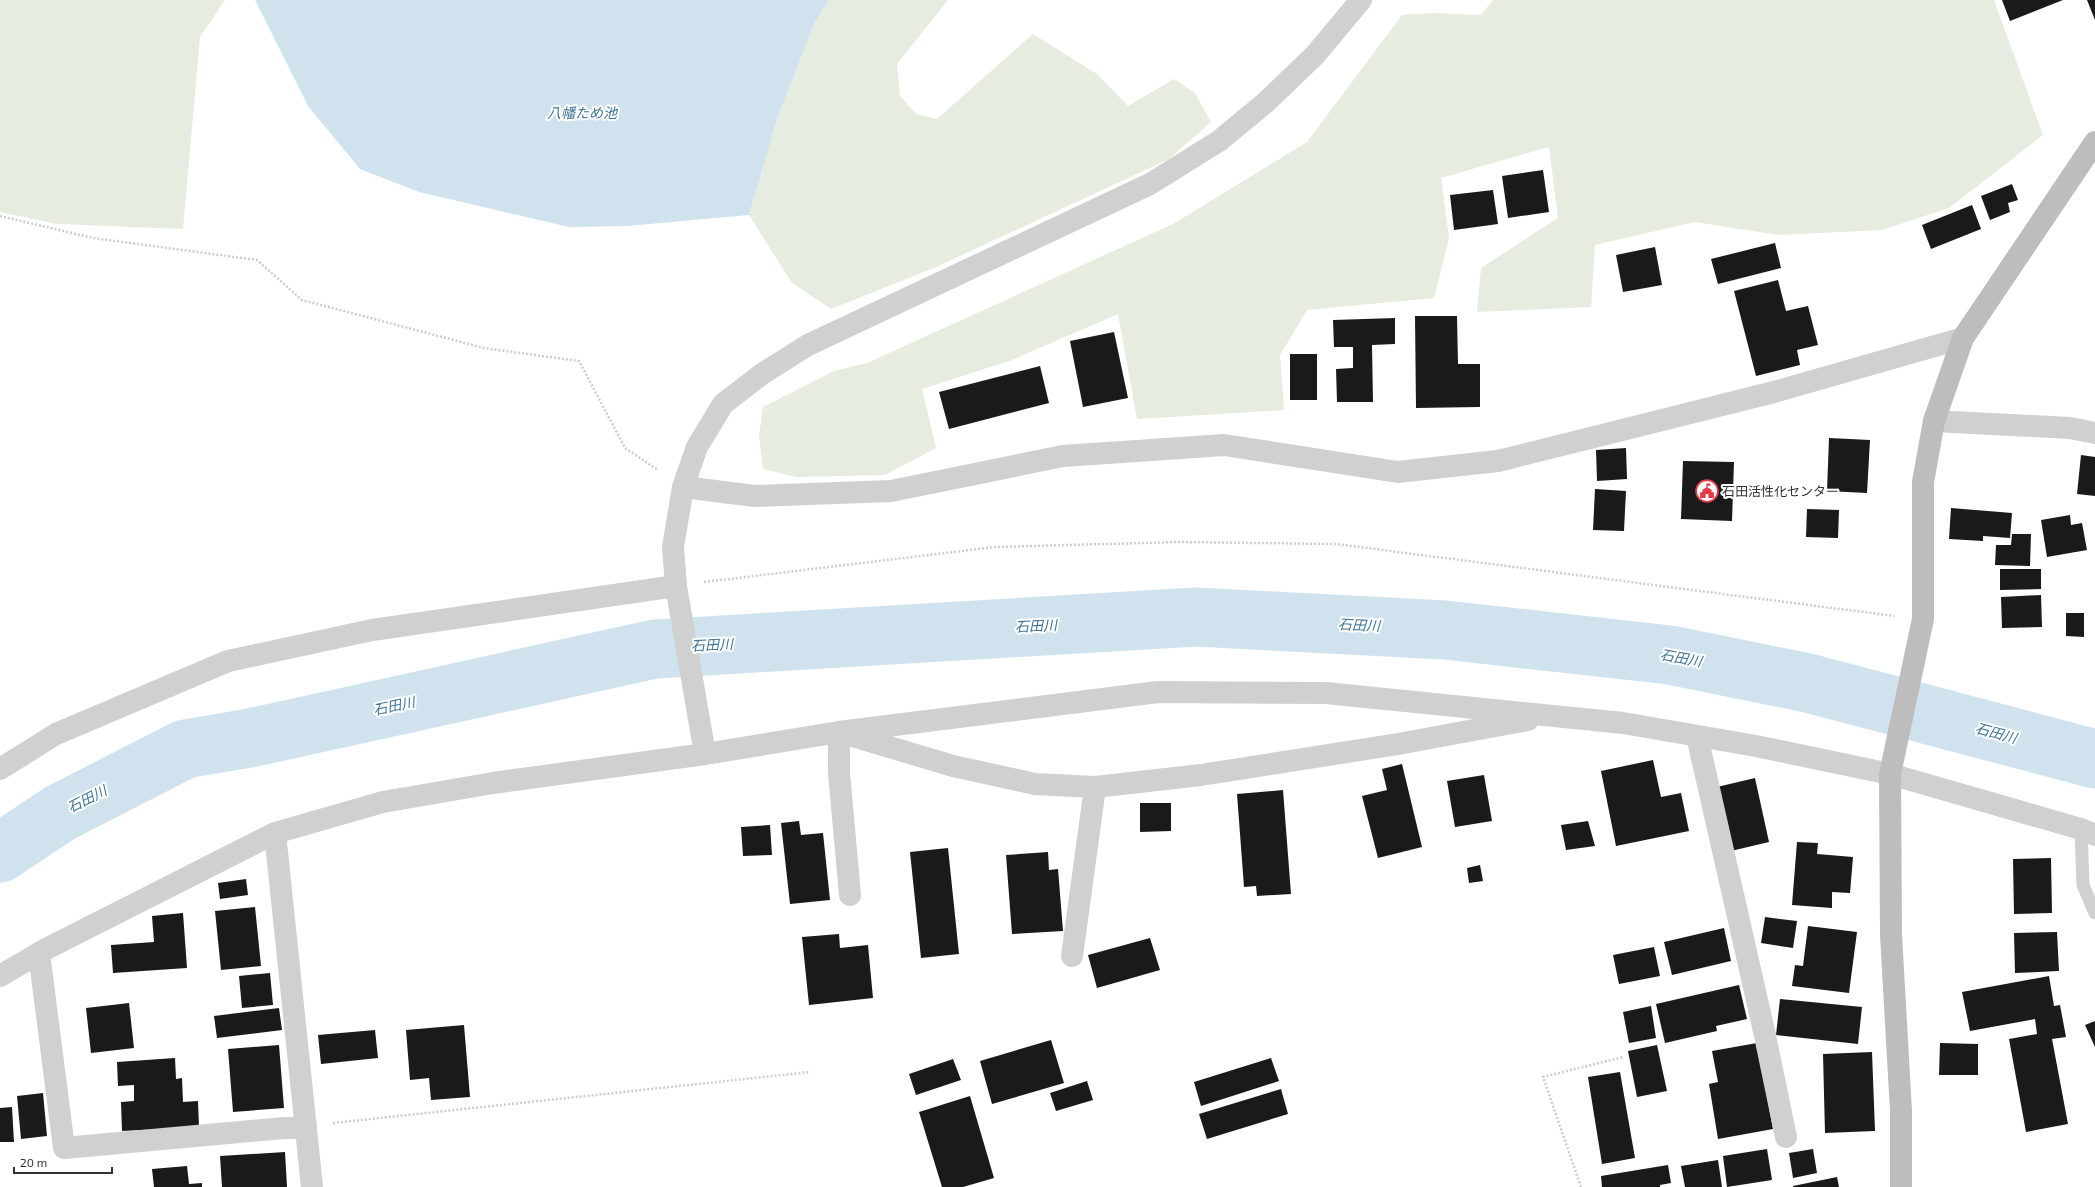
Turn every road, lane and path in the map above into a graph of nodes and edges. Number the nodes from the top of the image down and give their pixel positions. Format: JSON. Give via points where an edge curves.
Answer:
{"nodes":[{"id":1,"x":1362,"y":0,"type":"edge"},
{"id":2,"x":2095,"y":142,"type":"edge"},
{"id":3,"x":0,"y":216,"type":"edge"},
{"id":4,"x":1963,"y":338,"type":"junction"},
{"id":5,"x":1934,"y":421,"type":"junction"},
{"id":6,"x":2095,"y":433,"type":"edge"},
{"id":7,"x":683,"y":487,"type":"junction"},
{"id":8,"x":678,"y":596,"type":"junction"},
{"id":9,"x":1922,"y":628,"type":"junction"},
{"id":10,"x":1553,"y":716,"type":"junction"},
{"id":11,"x":839,"y":732,"type":"junction"},
{"id":12,"x":1697,"y":736,"type":"junction"},
{"id":13,"x":705,"y":754,"type":"junction"},
{"id":14,"x":1892,"y":764,"type":"junction"},
{"id":15,"x":0,"y":769,"type":"edge"},
{"id":16,"x":1094,"y":787,"type":"junction"},
{"id":17,"x":2088,"y":832,"type":"edge"},
{"id":18,"x":275,"y":833,"type":"junction"},
{"id":19,"x":850,"y":895,"type":"dead end"},
{"id":20,"x":2095,"y":913,"type":"edge"},
{"id":21,"x":39,"y":953,"type":"junction"},
{"id":22,"x":1072,"y":956,"type":"dead end"},
{"id":23,"x":0,"y":976,"type":"edge"},
{"id":24,"x":1623,"y":1056,"type":"dead end"},
{"id":25,"x":810,"y":1072,"type":"dead end"},
{"id":26,"x":306,"y":1126,"type":"junction"},
{"id":27,"x":1786,"y":1137,"type":"dead end"},
{"id":28,"x":312,"y":1187,"type":"edge"},
{"id":29,"x":1581,"y":1187,"type":"edge"},
{"id":30,"x":1901,"y":1187,"type":"edge"}],
"edges":[{"from":1,"to":7,"type":"street","via":[[1315,55],[1265,103],[1219,141],[1163,176],[1143,188],[808,345],[762,374],[723,404],[697,447]]},
{"from":2,"to":4,"type":"street"},
{"from":3,"to":7,"type":"path","via":[[93,238],[256,260],[302,300],[484,348],[579,361],[625,448]]},
{"from":4,"to":5,"type":"street"},
{"from":4,"to":7,"type":"street","via":[[1774,392],[1483,463],[1398,472],[1224,445],[1063,456],[891,491],[755,496]]},
{"from":5,"to":6,"type":"street","via":[[2070,428]]},
{"from":5,"to":9,"type":"street","via":[[1923,482]]},
{"from":7,"to":8,"type":"street","via":[[673,547]]},
{"from":8,"to":9,"type":"path","via":[[995,547],[1179,542],[1336,544]]},
{"from":8,"to":13,"type":"street"},
{"from":8,"to":15,"type":"street","via":[[372,630],[228,660],[56,734]]},
{"from":9,"to":14,"type":"street"},
{"from":10,"to":11,"type":"street","via":[[1326,693],[1158,692]]},
{"from":10,"to":12,"type":"street","via":[[1623,723]]},
{"from":10,"to":16,"type":"street","via":[[1201,776]]},
{"from":11,"to":13,"type":"street"},
{"from":11,"to":16,"type":"street","via":[[952,766],[1035,784]]},
{"from":11,"to":19,"type":"street","via":[[839,773]]},
{"from":12,"to":14,"type":"street"},
{"from":12,"to":27,"type":"street"},
{"from":13,"to":18,"type":"street","via":[[493,783],[383,802]]},
{"from":14,"to":17,"type":"street"},
{"from":14,"to":30,"type":"street","via":[[1891,935],[1901,1111]]},
{"from":16,"to":22,"type":"street"},
{"from":17,"to":20,"type":"lane","via":[[2084,885]]},
{"from":18,"to":21,"type":"street"},
{"from":18,"to":26,"type":"street"},
{"from":21,"to":23,"type":"street"},
{"from":21,"to":26,"type":"street","via":[[64,1148]]},
{"from":24,"to":29,"type":"path","via":[[1543,1077]]},
{"from":25,"to":26,"type":"path"},
{"from":26,"to":28,"type":"street"}]}
